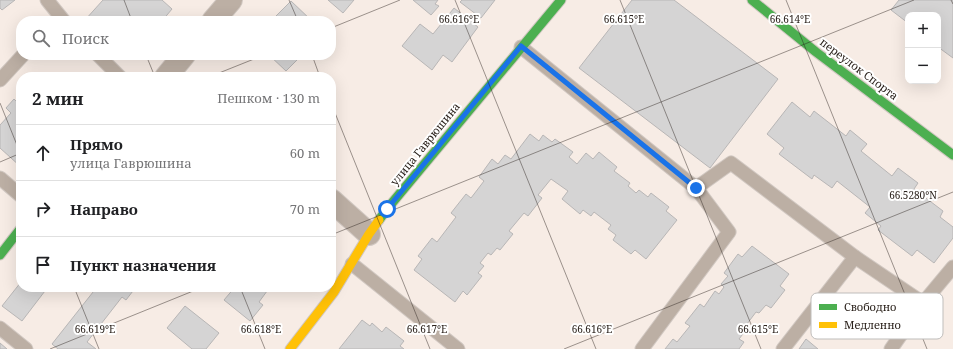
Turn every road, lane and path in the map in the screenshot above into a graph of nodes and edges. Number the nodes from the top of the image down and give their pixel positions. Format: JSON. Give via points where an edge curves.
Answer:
{"nodes":[{"id":1,"x":47,"y":0,"type":"edge"},
{"id":2,"x":231,"y":0,"type":"edge"},
{"id":3,"x":561,"y":0,"type":"edge"},
{"id":4,"x":752,"y":0,"type":"edge"},
{"id":5,"x":60,"y":16,"type":"edge"},
{"id":6,"x":217,"y":16,"type":"edge"},
{"id":7,"x":521,"y":46,"type":"junction"},
{"id":8,"x":18,"y":60,"type":"edge"},
{"id":9,"x":103,"y":60,"type":"edge"},
{"id":10,"x":180,"y":60,"type":"edge"},
{"id":11,"x":115,"y":72,"type":"edge"},
{"id":12,"x":170,"y":72,"type":"edge"},
{"id":13,"x":0,"y":80,"type":"edge"},
{"id":14,"x":953,"y":155,"type":"edge"},
{"id":15,"x":0,"y":178,"type":"edge"},
{"id":16,"x":696,"y":188,"type":"junction"},
{"id":17,"x":16,"y":192,"type":"edge"},
{"id":18,"x":336,"y":204,"type":"edge"},
{"id":19,"x":16,"y":234,"type":"edge"},
{"id":20,"x":369,"y":234,"type":"junction"},
{"id":21,"x":0,"y":255,"type":"edge"},
{"id":22,"x":855,"y":257,"type":"junction"},
{"id":23,"x":352,"y":264,"type":"junction"},
{"id":24,"x":953,"y":267,"type":"edge"},
{"id":25,"x":336,"y":289,"type":"edge"},
{"id":26,"x":334,"y":292,"type":"edge"},
{"id":27,"x":826,"y":293,"type":"edge"},
{"id":28,"x":908,"y":293,"type":"edge"},
{"id":29,"x":931,"y":293,"type":"edge"},
{"id":30,"x":811,"y":312,"type":"edge"},
{"id":31,"x":0,"y":328,"type":"edge"},
{"id":32,"x":898,"y":339,"type":"edge"},
{"id":33,"x":26,"y":349,"type":"edge"},
{"id":34,"x":290,"y":349,"type":"edge"},
{"id":35,"x":458,"y":349,"type":"edge"},
{"id":36,"x":642,"y":349,"type":"edge"},
{"id":37,"x":782,"y":349,"type":"edge"},
{"id":38,"x":891,"y":349,"type":"edge"}],
"edges":[{"from":1,"to":5,"type":"lane"},
{"from":2,"to":6,"type":"street"},
{"from":3,"to":7,"type":"street","name":"улица Гаврюшина"},
{"from":4,"to":14,"type":"street","name":"переулок Спорта","via":[[816,52]]},
{"from":7,"to":16,"type":"lane"},
{"from":7,"to":20,"type":"street","name":"улица Гаврюшина"},
{"from":8,"to":13,"type":"lane"},
{"from":9,"to":11,"type":"lane"},
{"from":10,"to":12,"type":"street"},
{"from":15,"to":17,"type":"lane"},
{"from":16,"to":22,"type":"lane","via":[[731,163]]},
{"from":16,"to":36,"type":"lane","via":[[729,232]]},
{"from":18,"to":20,"type":"street"},
{"from":19,"to":21,"type":"street"},
{"from":20,"to":23,"type":"street","name":"улица Гаврюшина"},
{"from":22,"to":27,"type":"lane"},
{"from":22,"to":28,"type":"lane"},
{"from":23,"to":25,"type":"street","name":"улица Гаврюшина"},
{"from":23,"to":35,"type":"lane"},
{"from":24,"to":29,"type":"lane"},
{"from":26,"to":34,"type":"street","name":"улица Гаврюшина"},
{"from":30,"to":37,"type":"lane"},
{"from":31,"to":33,"type":"lane"},
{"from":32,"to":38,"type":"lane"}]}
